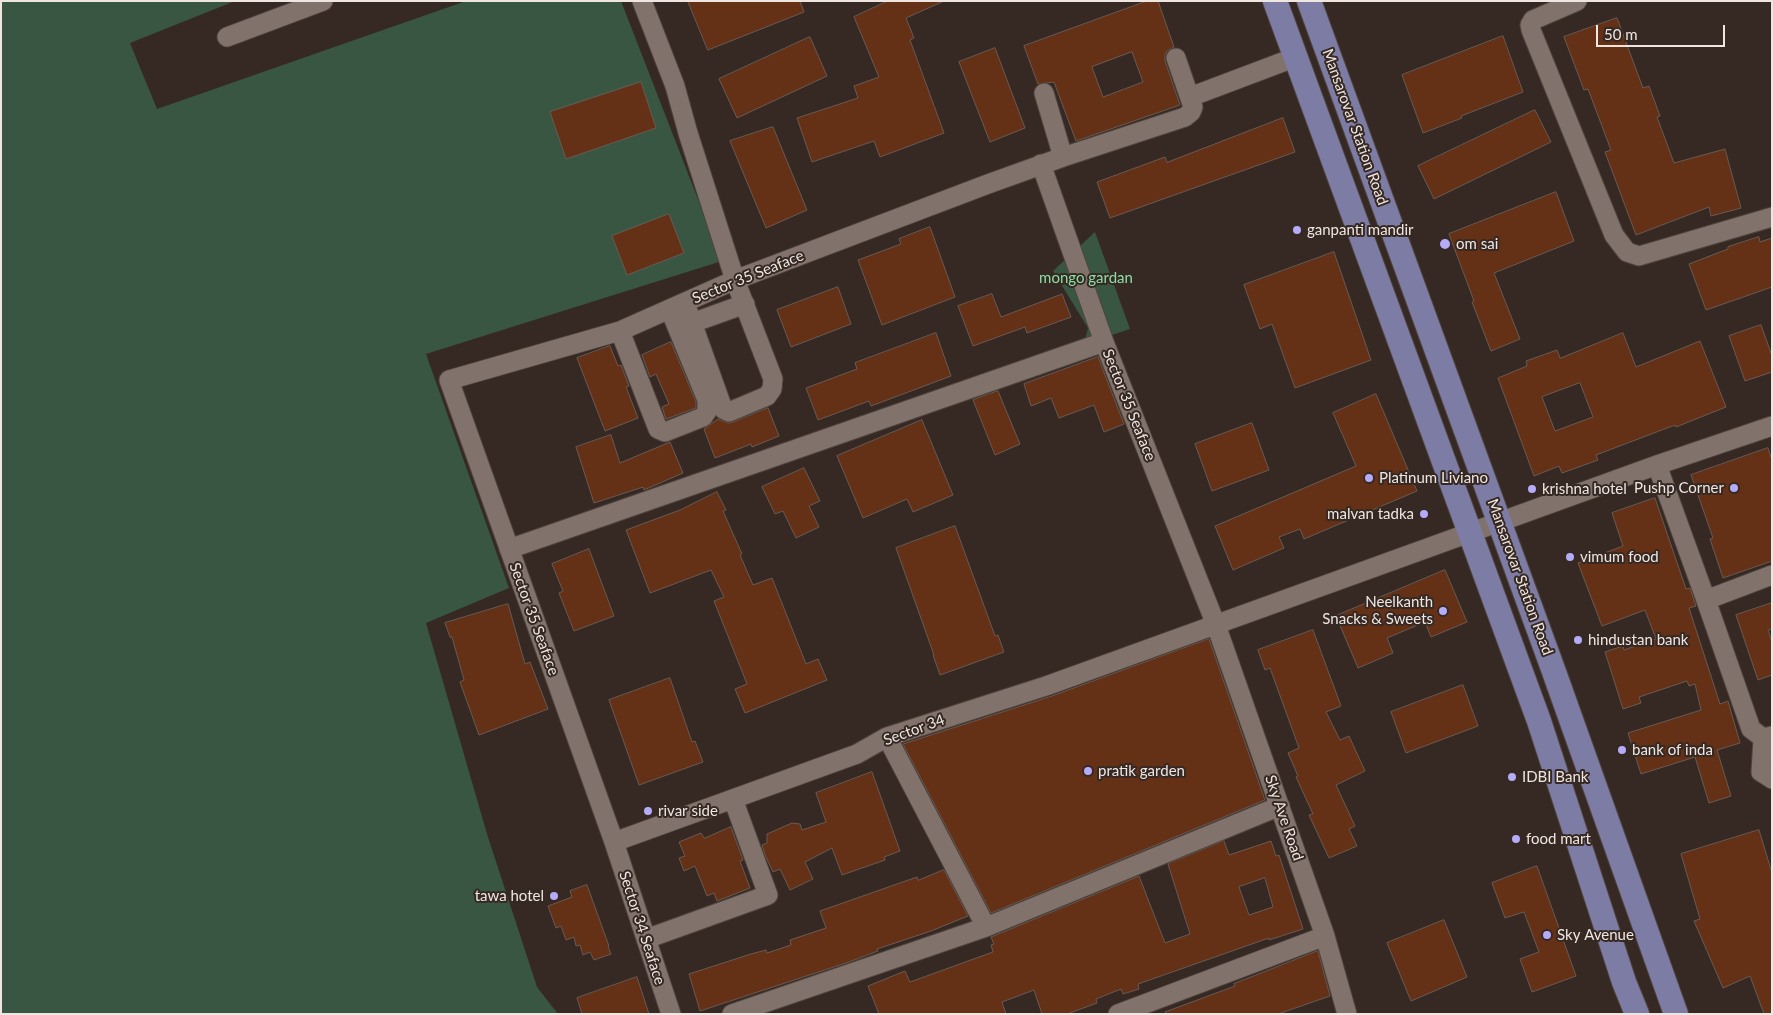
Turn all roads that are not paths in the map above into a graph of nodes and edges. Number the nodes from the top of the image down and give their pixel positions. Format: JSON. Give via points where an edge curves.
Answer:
{"nodes":[{"id":1,"x":323,"y":1,"type":"edge"},
{"id":2,"x":642,"y":1,"type":"edge"},
{"id":3,"x":1275,"y":1,"type":"edge"},
{"id":4,"x":1309,"y":1,"type":"edge"},
{"id":5,"x":1577,"y":1,"type":"edge"},
{"id":6,"x":227,"y":37,"type":"dead end"},
{"id":7,"x":1296,"y":57,"type":"junction"},
{"id":8,"x":1176,"y":58,"type":"dead end"},
{"id":9,"x":1336,"y":75,"type":"junction"},
{"id":10,"x":1306,"y":86,"type":"junction"},
{"id":11,"x":1044,"y":93,"type":"dead end"},
{"id":12,"x":1190,"y":97,"type":"junction"},
{"id":13,"x":1063,"y":157,"type":"junction"},
{"id":14,"x":1041,"y":164,"type":"junction"},
{"id":15,"x":1772,"y":217,"type":"edge"},
{"id":16,"x":735,"y":280,"type":"junction"},
{"id":17,"x":745,"y":304,"type":"junction"},
{"id":18,"x":677,"y":306,"type":"junction"},
{"id":19,"x":692,"y":323,"type":"junction"},
{"id":20,"x":620,"y":331,"type":"junction"},
{"id":21,"x":1104,"y":342,"type":"junction"},
{"id":22,"x":1772,"y":426,"type":"edge"},
{"id":23,"x":1657,"y":465,"type":"junction"},
{"id":24,"x":1500,"y":522,"type":"junction"},
{"id":25,"x":1470,"y":533,"type":"junction"},
{"id":26,"x":508,"y":548,"type":"junction"},
{"id":27,"x":1772,"y":575,"type":"edge"},
{"id":28,"x":1706,"y":600,"type":"junction"},
{"id":29,"x":1216,"y":625,"type":"junction"},
{"id":30,"x":887,"y":737,"type":"junction"},
{"id":31,"x":1768,"y":737,"type":"edge"},
{"id":32,"x":1772,"y":779,"type":"edge"},
{"id":33,"x":733,"y":799,"type":"junction"},
{"id":34,"x":1280,"y":806,"type":"junction"},
{"id":35,"x":614,"y":842,"type":"junction"},
{"id":36,"x":986,"y":927,"type":"junction"},
{"id":37,"x":1325,"y":936,"type":"junction"},
{"id":38,"x":646,"y":939,"type":"junction"},
{"id":39,"x":1659,"y":969,"type":"junction"},
{"id":40,"x":1624,"y":982,"type":"junction"},
{"id":41,"x":671,"y":1014,"type":"edge"},
{"id":42,"x":732,"y":1014,"type":"edge"},
{"id":43,"x":1118,"y":1014,"type":"edge"},
{"id":44,"x":1348,"y":1014,"type":"edge"},
{"id":45,"x":1637,"y":1014,"type":"edge"},
{"id":46,"x":1676,"y":1014,"type":"edge"}],
"edges":[{"from":1,"to":6,"type":"street"},
{"from":2,"to":16,"type":"street","via":[[675,86]]},
{"from":3,"to":7,"type":"main road"},
{"from":4,"to":9,"type":"main road","name":"Mansarovar Station Road"},
{"from":5,"to":15,"type":"street","via":[[1534,20],[1530,25],[1614,235],[1627,252],[1639,256]]},
{"from":7,"to":10,"type":"main road"},
{"from":7,"to":12,"type":"street"},
{"from":8,"to":12,"type":"street"},
{"from":9,"to":10,"type":"main road"},
{"from":9,"to":24,"type":"main road","name":"Mansarovar Station Road"},
{"from":10,"to":25,"type":"main road"},
{"from":11,"to":13,"type":"street"},
{"from":12,"to":13,"type":"street","via":[[1193,107],[1185,117]]},
{"from":13,"to":14,"type":"street"},
{"from":14,"to":16,"type":"street","name":"Sector 35 Seaface"},
{"from":14,"to":21,"type":"street","name":"Sector 35 Seaface"},
{"from":16,"to":17,"type":"street"},
{"from":16,"to":18,"type":"street","name":"Sector 35 Seaface"},
{"from":17,"to":19,"type":"street"},
{"from":17,"to":19,"type":"street","via":[[773,379],[772,389],[767,396],[729,412],[723,409]]},
{"from":18,"to":19,"type":"street"},
{"from":18,"to":20,"type":"street","name":"Sector 35 Seaface"},
{"from":18,"to":20,"type":"street","via":[[707,400],[707,412],[703,418],[665,432],[658,429]]},
{"from":20,"to":26,"type":"street","name":"Sector 35 Seaface","via":[[449,380]]},
{"from":21,"to":26,"type":"street"},
{"from":21,"to":29,"type":"street","name":"Sector 35 Seaface"},
{"from":22,"to":23,"type":"street","name":"Sector 34"},
{"from":23,"to":24,"type":"street","name":"Sector 34"},
{"from":23,"to":28,"type":"street"},
{"from":24,"to":25,"type":"street","name":"Sector 34"},
{"from":24,"to":39,"type":"main road","name":"Mansarovar Station Road"},
{"from":25,"to":29,"type":"street","name":"Sector 34"},
{"from":25,"to":40,"type":"main road","via":[[1539,721]]},
{"from":26,"to":35,"type":"street","name":"Sector 35 Seaface"},
{"from":27,"to":28,"type":"street"},
{"from":28,"to":31,"type":"street","via":[[1751,729]]},
{"from":29,"to":30,"type":"street","name":"Sector 34","via":[[1046,686]]},
{"from":29,"to":34,"type":"street","name":"Sky Ave Road"},
{"from":30,"to":33,"type":"street","name":"Sector 34","via":[[857,754]]},
{"from":30,"to":36,"type":"street"},
{"from":31,"to":32,"type":"street","via":[[1761,772]]},
{"from":33,"to":35,"type":"street","name":"Sector 34"},
{"from":33,"to":38,"type":"street","via":[[768,895]]},
{"from":34,"to":36,"type":"street"},
{"from":34,"to":37,"type":"street","name":"Sky Ave Road"},
{"from":35,"to":38,"type":"street","name":"Sector 34 Seaface"},
{"from":36,"to":42,"type":"street"},
{"from":37,"to":43,"type":"street"},
{"from":37,"to":44,"type":"street","name":"Sky Ave Road"},
{"from":38,"to":41,"type":"street","name":"Sector 34 Seaface"},
{"from":39,"to":40,"type":"main road"},
{"from":39,"to":46,"type":"main road","name":"Mansarovar Station Road"},
{"from":40,"to":45,"type":"main road"}]}
